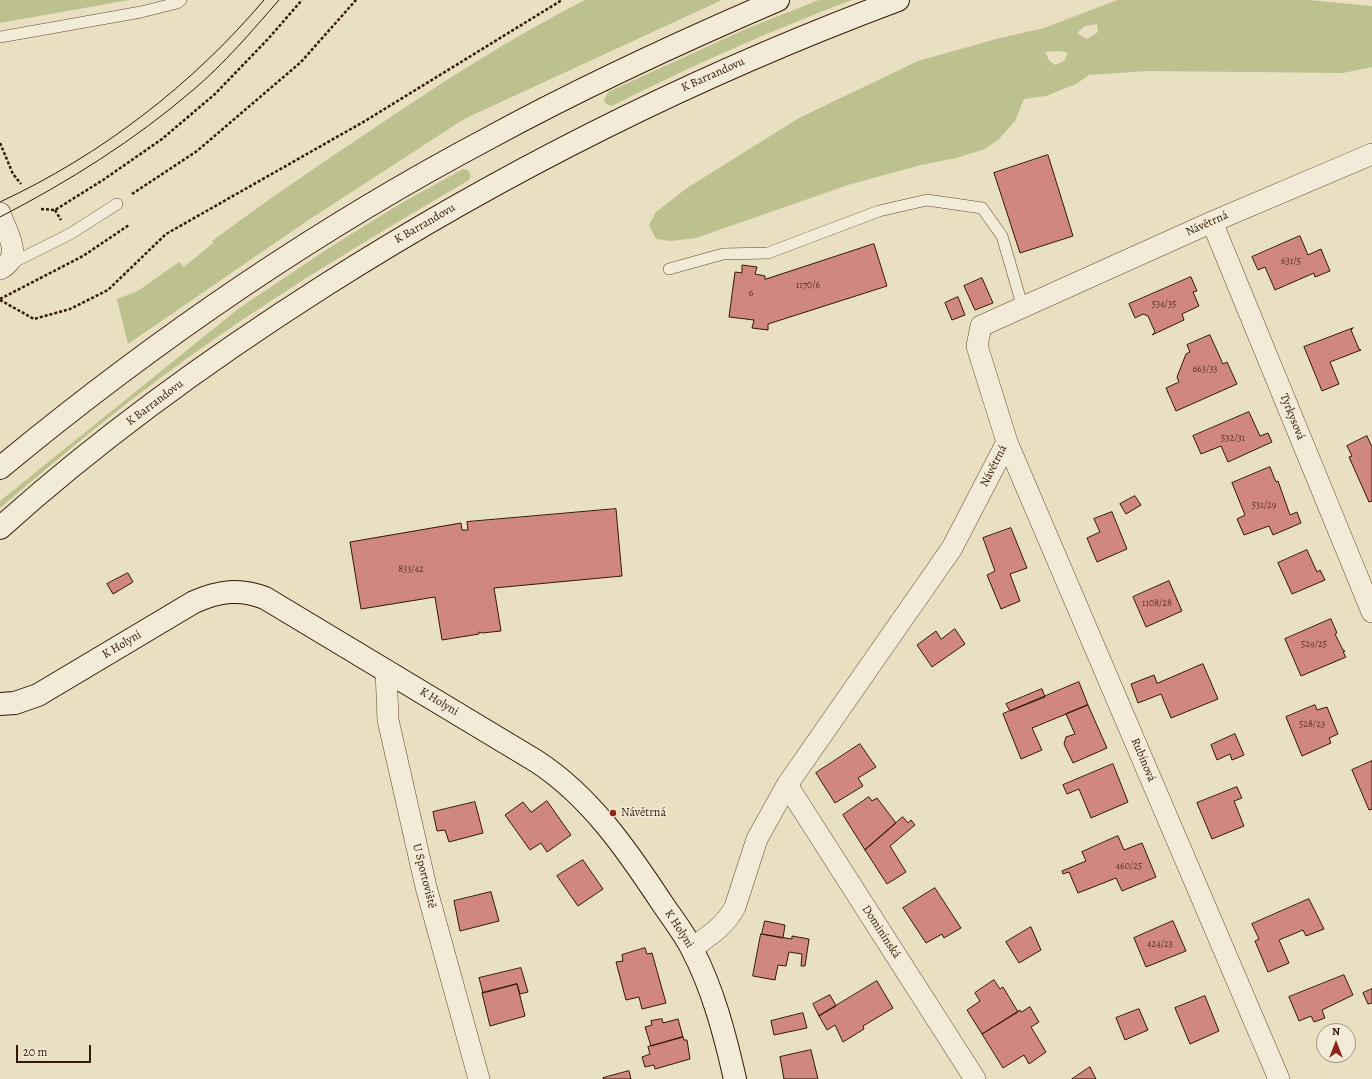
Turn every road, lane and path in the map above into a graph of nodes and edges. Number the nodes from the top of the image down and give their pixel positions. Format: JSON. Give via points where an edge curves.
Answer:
{"nodes":[{"id":1,"x":181,"y":0,"type":"edge"},
{"id":2,"x":302,"y":0,"type":"edge"},
{"id":3,"x":356,"y":0,"type":"edge"},
{"id":4,"x":562,"y":0,"type":"edge"},
{"id":5,"x":778,"y":0,"type":"edge"},
{"id":6,"x":898,"y":0,"type":"edge"},
{"id":7,"x":0,"y":37,"type":"edge"},
{"id":8,"x":0,"y":143,"type":"edge"},
{"id":9,"x":1372,"y":154,"type":"edge"},
{"id":10,"x":21,"y":184,"type":"dead end"},
{"id":11,"x":117,"y":204,"type":"joint"},
{"id":12,"x":41,"y":209,"type":"dead end"},
{"id":13,"x":0,"y":213,"type":"edge"},
{"id":14,"x":1212,"y":222,"type":"junction"},
{"id":15,"x":129,"y":225,"type":"dead end"},
{"id":16,"x":4,"y":267,"type":"edge"},
{"id":17,"x":669,"y":269,"type":"dead end"},
{"id":18,"x":0,"y":300,"type":"edge"},
{"id":19,"x":1023,"y":308,"type":"junction"},
{"id":20,"x":1008,"y":442,"type":"junction"},
{"id":21,"x":0,"y":468,"type":"edge"},
{"id":22,"x":0,"y":528,"type":"edge"},
{"id":23,"x":1372,"y":612,"type":"edge"},
{"id":24,"x":386,"y":670,"type":"junction"},
{"id":25,"x":0,"y":704,"type":"edge"},
{"id":26,"x":787,"y":785,"type":"junction"},
{"id":27,"x":692,"y":948,"type":"junction"},
{"id":28,"x":479,"y":1079,"type":"edge"},
{"id":29,"x":735,"y":1079,"type":"edge"},
{"id":30,"x":975,"y":1079,"type":"edge"},
{"id":31,"x":1279,"y":1079,"type":"edge"}],
"edges":[{"from":1,"to":7,"type":"lane","via":[[141,12]]},
{"from":2,"to":12,"type":"path","via":[[215,94],[162,139],[55,210]]},
{"from":3,"to":11,"type":"path","via":[[301,62],[197,151]]},
{"from":4,"to":18,"type":"path","via":[[365,121],[166,234],[108,290],[70,309],[34,319]]},
{"from":5,"to":21,"type":"main road","via":[[665,49],[487,138],[352,217],[168,339],[99,389]]},
{"from":6,"to":22,"type":"main road","name":"K Barrandovu","via":[[792,41],[674,93],[508,177],[398,240],[287,310],[185,381],[106,439]]},
{"from":8,"to":10,"type":"path","via":[[13,174]]},
{"from":9,"to":14,"type":"street","name":"Návětrná"},
{"from":11,"to":16,"type":"lane","via":[[70,234]]},
{"from":13,"to":16,"type":"street","via":[[13,246],[12,257]]},
{"from":14,"to":19,"type":"street","name":"Návětrná"},
{"from":14,"to":23,"type":"street","name":"Tyrkysová"},
{"from":15,"to":18,"type":"path","via":[[83,256]]},
{"from":17,"to":19,"type":"lane","via":[[723,254],[768,253],[879,211],[927,200],[982,208],[1002,236]]},
{"from":19,"to":20,"type":"street","name":"Návětrná","via":[[981,326],[978,346]]},
{"from":20,"to":26,"type":"street","name":"Návětrná","via":[[952,548]]},
{"from":20,"to":31,"type":"street","name":"Rubínová"},
{"from":24,"to":25,"type":"main road","name":"K Holyni","via":[[265,598],[253,593],[225,591],[194,602],[38,695],[15,703]]},
{"from":24,"to":27,"type":"main road","name":"K Holyni","via":[[536,761],[568,784],[596,811]]},
{"from":24,"to":28,"type":"street","name":"U Sportoviště","via":[[388,720],[424,880]]},
{"from":26,"to":27,"type":"street","name":"Návětrná","via":[[756,839],[730,916],[723,925]]},
{"from":26,"to":30,"type":"street","name":"Dominínská"},
{"from":27,"to":29,"type":"main road","name":"K Holyni","via":[[711,993]]}]}
